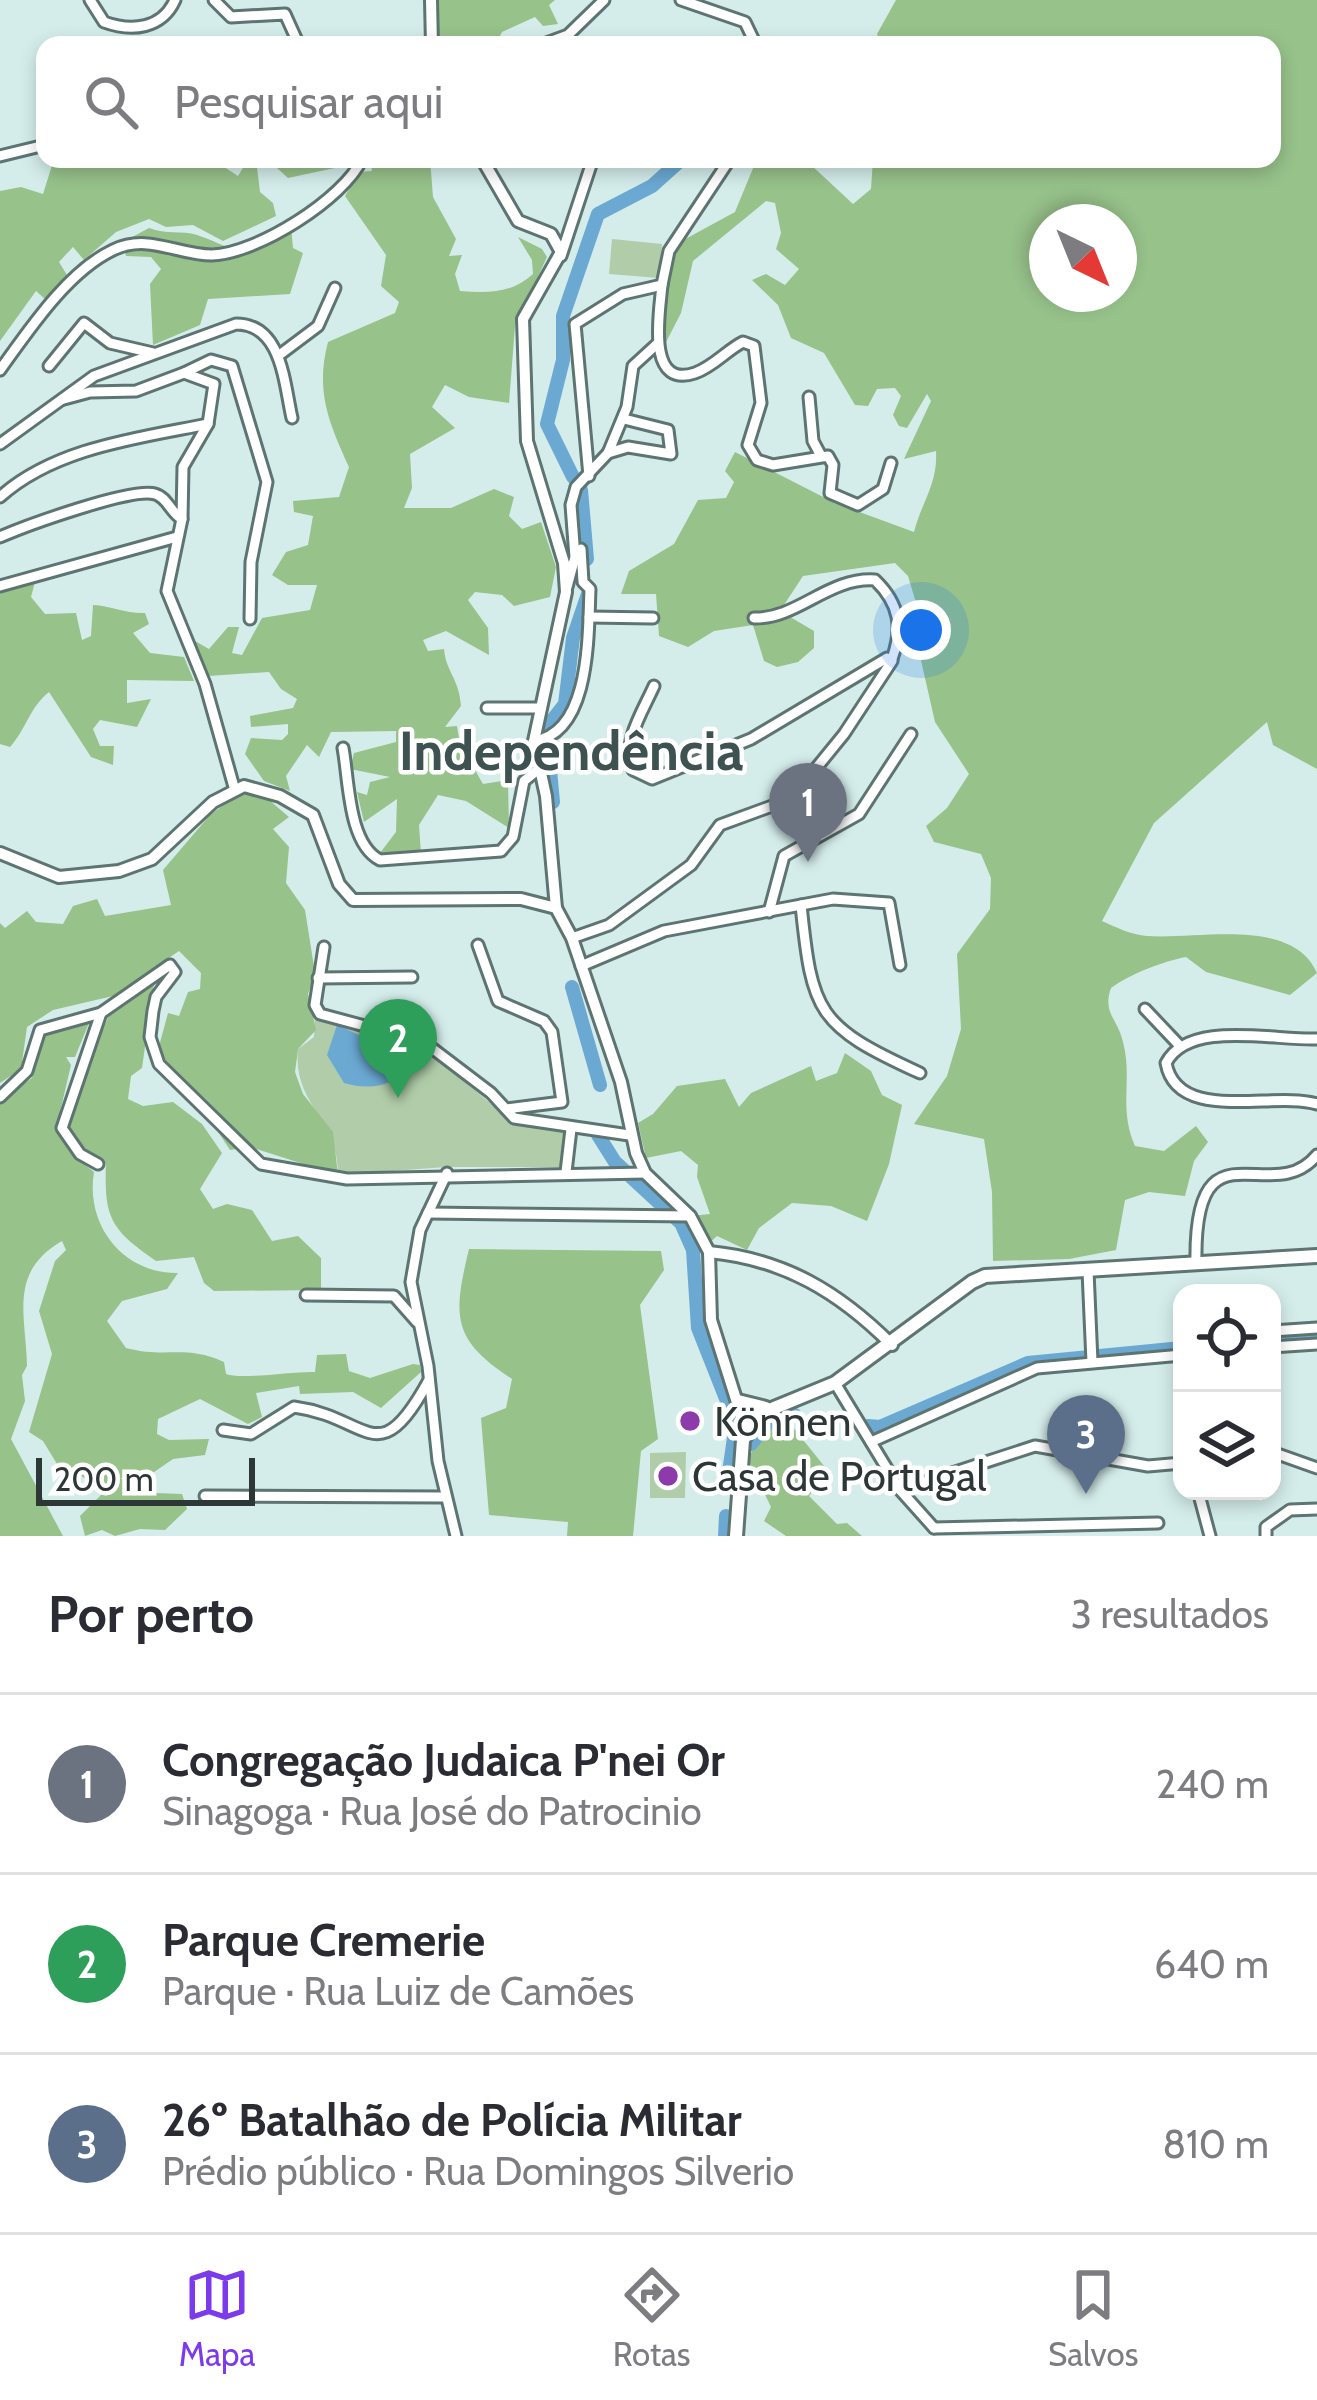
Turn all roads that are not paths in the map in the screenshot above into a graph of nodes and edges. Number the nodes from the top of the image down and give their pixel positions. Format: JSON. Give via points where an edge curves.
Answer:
{"nodes":[{"id":1,"x":90,"y":0,"type":"edge"},
{"id":2,"x":175,"y":0,"type":"edge"},
{"id":3,"x":214,"y":0,"type":"edge"},
{"id":4,"x":431,"y":0,"type":"edge"},
{"id":5,"x":604,"y":0,"type":"edge"},
{"id":6,"x":681,"y":0,"type":"edge"},
{"id":7,"x":295,"y":36,"type":"edge"},
{"id":8,"x":432,"y":36,"type":"edge"},
{"id":9,"x":565,"y":36,"type":"edge"},
{"id":10,"x":752,"y":36,"type":"edge"},
{"id":11,"x":36,"y":147,"type":"edge"},
{"id":12,"x":0,"y":156,"type":"edge"},
{"id":13,"x":356,"y":168,"type":"edge"},
{"id":14,"x":487,"y":168,"type":"edge"},
{"id":15,"x":590,"y":168,"type":"edge"},
{"id":16,"x":724,"y":168,"type":"edge"},
{"id":17,"x":560,"y":260,"type":"junction"},
{"id":18,"x":662,"y":285,"type":"junction"},
{"id":19,"x":335,"y":288,"type":"dead end"},
{"id":20,"x":657,"y":344,"type":"junction"},
{"id":21,"x":153,"y":352,"type":"junction"},
{"id":22,"x":278,"y":356,"type":"junction"},
{"id":23,"x":49,"y":366,"type":"dead end"},
{"id":24,"x":0,"y":370,"type":"edge"},
{"id":25,"x":184,"y":374,"type":"junction"},
{"id":26,"x":808,"y":397,"type":"dead end"},
{"id":27,"x":64,"y":400,"type":"junction"},
{"id":28,"x":292,"y":418,"type":"dead end"},
{"id":29,"x":624,"y":419,"type":"junction"},
{"id":30,"x":208,"y":424,"type":"junction"},
{"id":31,"x":0,"y":444,"type":"edge"},
{"id":32,"x":608,"y":453,"type":"junction"},
{"id":33,"x":820,"y":454,"type":"junction"},
{"id":34,"x":891,"y":463,"type":"dead end"},
{"id":35,"x":589,"y":476,"type":"junction"},
{"id":36,"x":0,"y":497,"type":"edge"},
{"id":37,"x":182,"y":519,"type":"junction"},
{"id":38,"x":574,"y":521,"type":"junction"},
{"id":39,"x":0,"y":537,"type":"edge"},
{"id":40,"x":177,"y":537,"type":"junction"},
{"id":41,"x":0,"y":586,"type":"edge"},
{"id":42,"x":566,"y":592,"type":"junction"},
{"id":43,"x":589,"y":617,"type":"junction"},
{"id":44,"x":652,"y":618,"type":"dead end"},
{"id":45,"x":754,"y":618,"type":"dead end"},
{"id":46,"x":250,"y":619,"type":"dead end"},
{"id":47,"x":892,"y":659,"type":"junction"},
{"id":48,"x":654,"y":686,"type":"dead end"},
{"id":49,"x":487,"y":707,"type":"dead end"},
{"id":50,"x":541,"y":708,"type":"junction"},
{"id":51,"x":911,"y":734,"type":"dead end"},
{"id":52,"x":540,"y":741,"type":"junction"},
{"id":53,"x":343,"y":748,"type":"dead end"},
{"id":54,"x":540,"y":768,"type":"junction"},
{"id":55,"x":234,"y":787,"type":"junction"},
{"id":56,"x":0,"y":853,"type":"edge"},
{"id":57,"x":801,"y":905,"type":"junction"},
{"id":58,"x":556,"y":908,"type":"junction"},
{"id":59,"x":769,"y":912,"type":"junction"},
{"id":60,"x":572,"y":938,"type":"junction"},
{"id":61,"x":478,"y":945,"type":"dead end"},
{"id":62,"x":324,"y":947,"type":"dead end"},
{"id":63,"x":901,"y":965,"type":"dead end"},
{"id":64,"x":581,"y":966,"type":"junction"},
{"id":65,"x":412,"y":977,"type":"dead end"},
{"id":66,"x":318,"y":978,"type":"junction"},
{"id":67,"x":1145,"y":1009,"type":"dead end"},
{"id":68,"x":100,"y":1013,"type":"junction"},
{"id":69,"x":1317,"y":1039,"type":"edge"},
{"id":70,"x":1180,"y":1046,"type":"junction"},
{"id":71,"x":920,"y":1073,"type":"dead end"},
{"id":72,"x":0,"y":1096,"type":"edge"},
{"id":73,"x":1317,"y":1104,"type":"edge"},
{"id":74,"x":506,"y":1109,"type":"junction"},
{"id":75,"x":571,"y":1129,"type":"junction"},
{"id":76,"x":629,"y":1135,"type":"junction"},
{"id":77,"x":1317,"y":1155,"type":"edge"},
{"id":78,"x":98,"y":1164,"type":"dead end"},
{"id":79,"x":566,"y":1172,"type":"junction"},
{"id":80,"x":447,"y":1173,"type":"junction"},
{"id":81,"x":645,"y":1173,"type":"junction"},
{"id":82,"x":428,"y":1213,"type":"junction"},
{"id":83,"x":690,"y":1216,"type":"junction"},
{"id":84,"x":709,"y":1252,"type":"junction"},
{"id":85,"x":1317,"y":1256,"type":"edge"},
{"id":86,"x":1196,"y":1264,"type":"junction"},
{"id":87,"x":1088,"y":1271,"type":"junction"},
{"id":88,"x":1008,"y":1277,"type":"junction"},
{"id":89,"x":306,"y":1295,"type":"dead end"},
{"id":90,"x":421,"y":1326,"type":"junction"},
{"id":91,"x":1317,"y":1328,"type":"edge"},
{"id":92,"x":876,"y":1329,"type":"junction"},
{"id":93,"x":1281,"y":1330,"type":"edge"},
{"id":94,"x":895,"y":1343,"type":"junction"},
{"id":95,"x":1317,"y":1344,"type":"edge"},
{"id":96,"x":1281,"y":1346,"type":"edge"},
{"id":97,"x":1173,"y":1354,"type":"edge"},
{"id":98,"x":1092,"y":1358,"type":"junction"},
{"id":99,"x":872,"y":1360,"type":"junction"},
{"id":100,"x":429,"y":1380,"type":"junction"},
{"id":101,"x":835,"y":1383,"type":"junction"},
{"id":102,"x":738,"y":1400,"type":"junction"},
{"id":103,"x":766,"y":1407,"type":"junction"},
{"id":104,"x":223,"y":1430,"type":"dead end"},
{"id":105,"x":746,"y":1431,"type":"junction"},
{"id":106,"x":871,"y":1442,"type":"junction"},
{"id":107,"x":1281,"y":1455,"type":"edge"},
{"id":108,"x":1173,"y":1464,"type":"edge"},
{"id":109,"x":1317,"y":1468,"type":"edge"},
{"id":110,"x":900,"y":1490,"type":"junction"},
{"id":111,"x":205,"y":1496,"type":"dead end"},
{"id":112,"x":446,"y":1497,"type":"junction"},
{"id":113,"x":1200,"y":1500,"type":"edge"},
{"id":114,"x":1317,"y":1509,"type":"edge"},
{"id":115,"x":1157,"y":1523,"type":"dead end"},
{"id":116,"x":935,"y":1532,"type":"edge"},
{"id":117,"x":1074,"y":1532,"type":"edge"},
{"id":118,"x":456,"y":1536,"type":"edge"},
{"id":119,"x":736,"y":1536,"type":"edge"},
{"id":120,"x":1210,"y":1536,"type":"edge"},
{"id":121,"x":1266,"y":1536,"type":"edge"}],
"edges":[{"from":1,"to":2,"type":"street","via":[[117,27],[154,24]]},
{"from":3,"to":7,"type":"street","via":[[231,17],[285,14]]},
{"from":4,"to":8,"type":"street"},
{"from":5,"to":9,"type":"street"},
{"from":6,"to":10,"type":"street","via":[[745,22]]},
{"from":11,"to":12,"type":"street"},
{"from":13,"to":24,"type":"street","via":[[333,200],[229,253],[153,242],[109,251],[65,290]]},
{"from":14,"to":17,"type":"street","via":[[518,221],[551,234]]},
{"from":15,"to":17,"type":"street"},
{"from":16,"to":18,"type":"street","via":[[669,251]]},
{"from":17,"to":42,"type":"street","via":[[523,319],[524,418],[562,545]]},
{"from":18,"to":20,"type":"street"},
{"from":18,"to":35,"type":"street","via":[[623,294],[575,324]]},
{"from":19,"to":22,"type":"street","via":[[318,326]]},
{"from":20,"to":29,"type":"street","via":[[633,366]]},
{"from":20,"to":33,"type":"street","via":[[664,364],[682,375],[752,343],[761,403],[752,457],[773,465]]},
{"from":21,"to":22,"type":"street","via":[[244,323],[264,334]]},
{"from":21,"to":23,"type":"street","via":[[110,343],[84,323]]},
{"from":21,"to":27,"type":"street","via":[[94,376]]},
{"from":22,"to":28,"type":"street"},
{"from":25,"to":27,"type":"street","via":[[136,391]]},
{"from":25,"to":30,"type":"street","via":[[214,384]]},
{"from":25,"to":46,"type":"street","via":[[211,360],[232,366],[266,471],[250,562]]},
{"from":26,"to":33,"type":"street"},
{"from":27,"to":31,"type":"street"},
{"from":29,"to":32,"type":"street"},
{"from":29,"to":32,"type":"street","via":[[668,430],[671,454],[628,446]]},
{"from":30,"to":36,"type":"street","via":[[107,445],[26,475]]},
{"from":30,"to":37,"type":"street","via":[[183,467]]},
{"from":32,"to":35,"type":"street"},
{"from":33,"to":34,"type":"street","via":[[832,460],[828,486],[843,503],[874,500]]},
{"from":35,"to":38,"type":"street","via":[[573,494]]},
{"from":37,"to":39,"type":"street","via":[[156,494],[143,494]]},
{"from":37,"to":40,"type":"street"},
{"from":38,"to":42,"type":"street"},
{"from":38,"to":43,"type":"street"},
{"from":40,"to":41,"type":"street"},
{"from":40,"to":55,"type":"street","via":[[167,591]]},
{"from":42,"to":50,"type":"street"},
{"from":43,"to":44,"type":"street"},
{"from":43,"to":52,"type":"street","via":[[579,700],[569,722]]},
{"from":45,"to":47,"type":"street","via":[[875,580],[898,614]]},
{"from":47,"to":48,"type":"street","via":[[752,739],[652,778],[633,770],[629,748]]},
{"from":47,"to":60,"type":"street","via":[[791,799],[720,825],[692,865],[609,925]]},
{"from":49,"to":50,"type":"street"},
{"from":50,"to":52,"type":"street"},
{"from":51,"to":59,"type":"street","via":[[859,814],[784,856]]},
{"from":52,"to":54,"type":"street"},
{"from":53,"to":54,"type":"street","via":[[359,834],[380,860],[502,850],[513,837],[524,781]]},
{"from":54,"to":58,"type":"street"},
{"from":55,"to":56,"type":"street","via":[[152,860],[131,867],[59,878]]},
{"from":55,"to":58,"type":"street","via":[[263,789],[313,815],[353,900],[520,899]]},
{"from":57,"to":59,"type":"street"},
{"from":57,"to":63,"type":"street","via":[[889,903]]},
{"from":57,"to":71,"type":"street","via":[[812,991],[824,1014]]},
{"from":58,"to":60,"type":"street"},
{"from":59,"to":64,"type":"street","via":[[647,935]]},
{"from":60,"to":64,"type":"street"},
{"from":61,"to":74,"type":"street","via":[[498,1001],[544,1021],[556,1050],[560,1105]]},
{"from":62,"to":66,"type":"street"},
{"from":64,"to":76,"type":"street","via":[[622,1082]]},
{"from":65,"to":66,"type":"street"},
{"from":66,"to":74,"type":"street","via":[[320,1014],[424,1042]]},
{"from":67,"to":70,"type":"street"},
{"from":68,"to":72,"type":"street","via":[[40,1030],[27,1071]]},
{"from":68,"to":78,"type":"street","via":[[62,1128]]},
{"from":68,"to":80,"type":"street","via":[[170,965],[175,972],[156,997],[151,1024],[159,1064],[252,1160],[326,1178]]},
{"from":69,"to":70,"type":"street","via":[[1242,1033]]},
{"from":70,"to":73,"type":"street","via":[[1168,1057],[1168,1072],[1190,1096]]},
{"from":74,"to":75,"type":"street","via":[[514,1118]]},
{"from":75,"to":76,"type":"street"},
{"from":75,"to":79,"type":"street"},
{"from":76,"to":81,"type":"street"},
{"from":77,"to":86,"type":"street","via":[[1296,1170],[1216,1181],[1197,1213]]},
{"from":79,"to":80,"type":"street"},
{"from":79,"to":81,"type":"street"},
{"from":80,"to":82,"type":"street"},
{"from":81,"to":83,"type":"street"},
{"from":82,"to":83,"type":"street"},
{"from":82,"to":90,"type":"street","via":[[411,1282]]},
{"from":83,"to":84,"type":"street"},
{"from":84,"to":92,"type":"street","via":[[799,1272]]},
{"from":84,"to":102,"type":"street","via":[[711,1320]]},
{"from":85,"to":86,"type":"main road"},
{"from":86,"to":87,"type":"main road"},
{"from":87,"to":88,"type":"main road"},
{"from":87,"to":98,"type":"street"},
{"from":88,"to":94,"type":"main road"},
{"from":88,"to":94,"type":"main road","via":[[972,1282]]},
{"from":89,"to":90,"type":"street","via":[[394,1296]]},
{"from":90,"to":100,"type":"street"},
{"from":91,"to":93,"type":"street"},
{"from":92,"to":94,"type":"street"},
{"from":92,"to":99,"type":"street"},
{"from":94,"to":99,"type":"main road"},
{"from":95,"to":96,"type":"street"},
{"from":97,"to":98,"type":"street"},
{"from":98,"to":106,"type":"street","via":[[1010,1376]]},
{"from":99,"to":101,"type":"main road"},
{"from":100,"to":104,"type":"street","via":[[403,1423],[387,1433],[300,1407],[251,1434]]},
{"from":100,"to":112,"type":"street"},
{"from":101,"to":103,"type":"main road"},
{"from":101,"to":106,"type":"street"},
{"from":102,"to":103,"type":"street"},
{"from":102,"to":105,"type":"street"},
{"from":103,"to":105,"type":"main road"},
{"from":105,"to":119,"type":"main road"},
{"from":106,"to":110,"type":"street"},
{"from":107,"to":109,"type":"street"},
{"from":108,"to":110,"type":"street","via":[[1035,1446]]},
{"from":110,"to":116,"type":"street"},
{"from":111,"to":112,"type":"street"},
{"from":112,"to":118,"type":"street"},
{"from":113,"to":120,"type":"street"},
{"from":114,"to":121,"type":"street","via":[[1278,1516]]},
{"from":115,"to":117,"type":"street"},
{"from":116,"to":117,"type":"street"}]}
